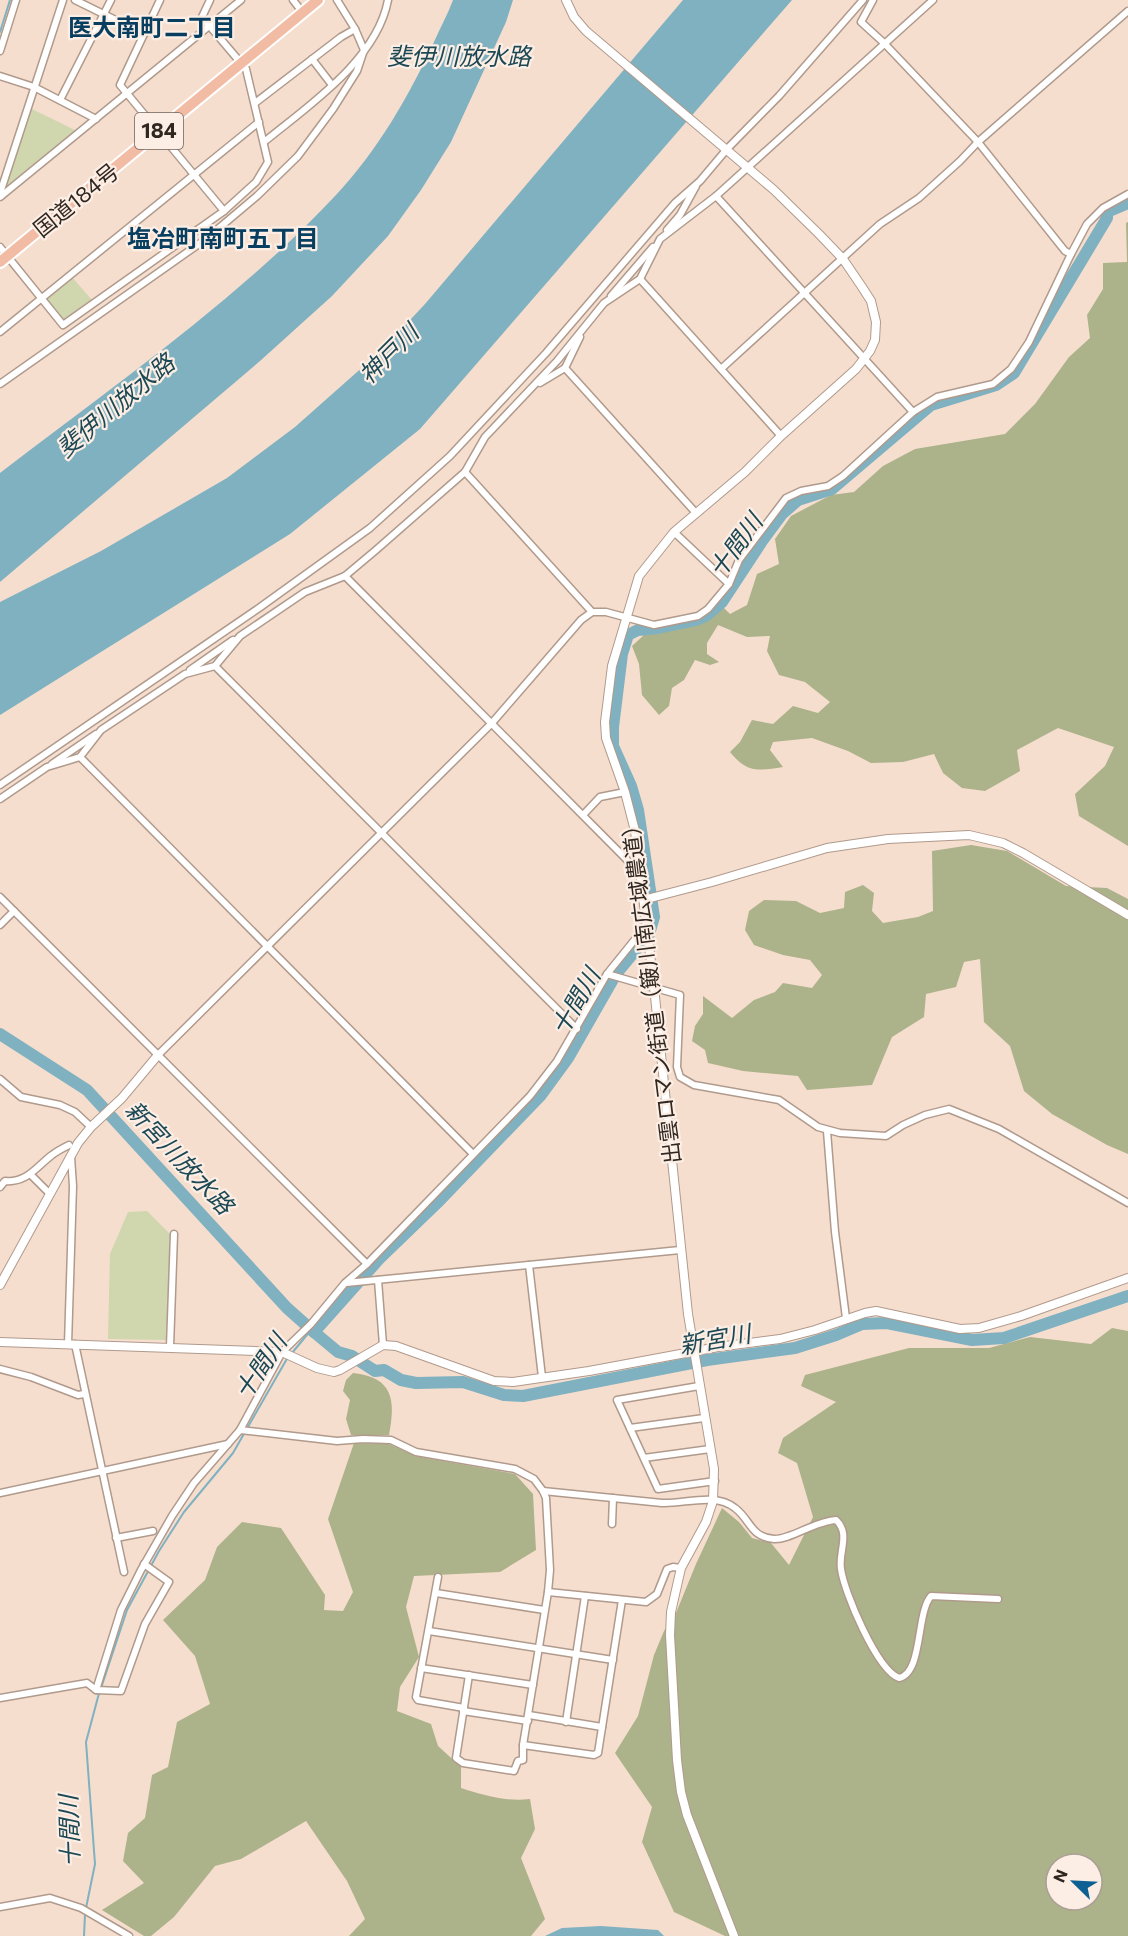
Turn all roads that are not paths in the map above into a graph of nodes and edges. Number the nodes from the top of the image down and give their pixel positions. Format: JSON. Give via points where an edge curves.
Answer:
{"nodes":[{"id":1,"x":16,"y":0,"type":"edge"},
{"id":2,"x":63,"y":0,"type":"edge"},
{"id":3,"x":75,"y":0,"type":"edge"},
{"id":4,"x":111,"y":0,"type":"edge"},
{"id":5,"x":160,"y":0,"type":"edge"},
{"id":6,"x":210,"y":0,"type":"edge"},
{"id":7,"x":241,"y":0,"type":"edge"},
{"id":8,"x":292,"y":0,"type":"edge"},
{"id":9,"x":318,"y":0,"type":"edge"},
{"id":10,"x":337,"y":0,"type":"edge"},
{"id":11,"x":388,"y":0,"type":"edge"},
{"id":12,"x":566,"y":0,"type":"edge"},
{"id":13,"x":863,"y":0,"type":"edge"},
{"id":14,"x":873,"y":0,"type":"edge"},
{"id":15,"x":933,"y":0,"type":"edge"},
{"id":16,"x":1128,"y":11,"type":"edge"},
{"id":17,"x":303,"y":13,"type":"junction"},
{"id":18,"x":104,"y":14,"type":"junction"},
{"id":19,"x":210,"y":26,"type":"junction"},
{"id":20,"x":355,"y":29,"type":"junction"},
{"id":21,"x":144,"y":34,"type":"junction"},
{"id":22,"x":884,"y":43,"type":"junction"},
{"id":23,"x":364,"y":50,"type":"junction"},
{"id":24,"x":0,"y":51,"type":"edge"},
{"id":25,"x":312,"y":59,"type":"junction"},
{"id":26,"x":242,"y":64,"type":"junction"},
{"id":27,"x":0,"y":76,"type":"edge"},
{"id":28,"x":332,"y":85,"type":"junction"},
{"id":29,"x":34,"y":87,"type":"junction"},
{"id":30,"x":127,"y":94,"type":"junction"},
{"id":31,"x":60,"y":100,"type":"junction"},
{"id":32,"x":255,"y":103,"type":"junction"},
{"id":33,"x":96,"y":119,"type":"junction"},
{"id":34,"x":259,"y":122,"type":"junction"},
{"id":35,"x":159,"y":131,"type":"junction"},
{"id":36,"x":264,"y":142,"type":"junction"},
{"id":37,"x":978,"y":142,"type":"junction"},
{"id":38,"x":723,"y":147,"type":"junction"},
{"id":39,"x":748,"y":167,"type":"junction"},
{"id":40,"x":193,"y":176,"type":"junction"},
{"id":41,"x":700,"y":181,"type":"junction"},
{"id":42,"x":1128,"y":195,"type":"edge"},
{"id":43,"x":1,"y":196,"type":"edge"},
{"id":44,"x":716,"y":196,"type":"junction"},
{"id":45,"x":224,"y":211,"type":"junction"},
{"id":46,"x":660,"y":239,"type":"junction"},
{"id":47,"x":1071,"y":254,"type":"junction"},
{"id":48,"x":2,"y":255,"type":"edge"},
{"id":49,"x":843,"y":260,"type":"junction"},
{"id":50,"x":640,"y":279,"type":"junction"},
{"id":51,"x":804,"y":294,"type":"junction"},
{"id":52,"x":42,"y":298,"type":"junction"},
{"id":53,"x":604,"y":303,"type":"junction"},
{"id":54,"x":585,"y":328,"type":"junction"},
{"id":55,"x":0,"y":332,"type":"edge"},
{"id":56,"x":864,"y":359,"type":"junction"},
{"id":57,"x":566,"y":368,"type":"junction"},
{"id":58,"x":721,"y":369,"type":"junction"},
{"id":59,"x":0,"y":384,"type":"edge"},
{"id":60,"x":532,"y":387,"type":"junction"},
{"id":61,"x":913,"y":412,"type":"junction"},
{"id":62,"x":781,"y":436,"type":"junction"},
{"id":63,"x":465,"y":472,"type":"junction"},
{"id":64,"x":696,"y":513,"type":"junction"},
{"id":65,"x":674,"y":532,"type":"junction"},
{"id":66,"x":345,"y":576,"type":"junction"},
{"id":67,"x":729,"y":584,"type":"junction"},
{"id":68,"x":592,"y":612,"type":"junction"},
{"id":69,"x":626,"y":618,"type":"junction"},
{"id":70,"x":240,"y":636,"type":"junction"},
{"id":71,"x":215,"y":666,"type":"junction"},
{"id":72,"x":184,"y":674,"type":"junction"},
{"id":73,"x":491,"y":724,"type":"junction"},
{"id":74,"x":101,"y":730,"type":"junction"},
{"id":75,"x":80,"y":757,"type":"junction"},
{"id":76,"x":47,"y":767,"type":"junction"},
{"id":77,"x":0,"y":785,"type":"edge"},
{"id":78,"x":626,"y":792,"type":"junction"},
{"id":79,"x":0,"y":799,"type":"edge"},
{"id":80,"x":583,"y":815,"type":"junction"},
{"id":81,"x":381,"y":834,"type":"junction"},
{"id":82,"x":640,"y":873,"type":"junction"},
{"id":83,"x":0,"y":897,"type":"edge"},
{"id":84,"x":643,"y":900,"type":"junction"},
{"id":85,"x":14,"y":911,"type":"junction"},
{"id":86,"x":1128,"y":915,"type":"edge"},
{"id":87,"x":0,"y":925,"type":"edge"},
{"id":88,"x":645,"y":927,"type":"junction"},
{"id":89,"x":269,"y":947,"type":"junction"},
{"id":90,"x":607,"y":974,"type":"junction"},
{"id":91,"x":654,"y":987,"type":"junction"},
{"id":92,"x":577,"y":1029,"type":"junction"},
{"id":93,"x":158,"y":1055,"type":"junction"},
{"id":94,"x":0,"y":1079,"type":"edge"},
{"id":95,"x":93,"y":1125,"type":"junction"},
{"id":96,"x":827,"y":1131,"type":"junction"},
{"id":97,"x":70,"y":1149,"type":"junction"},
{"id":98,"x":473,"y":1154,"type":"junction"},
{"id":99,"x":31,"y":1175,"type":"junction"},
{"id":100,"x":3,"y":1180,"type":"edge"},
{"id":101,"x":0,"y":1187,"type":"edge"},
{"id":102,"x":50,"y":1193,"type":"junction"},
{"id":103,"x":1128,"y":1203,"type":"edge"},
{"id":104,"x":174,"y":1234,"type":"dead end"},
{"id":105,"x":680,"y":1250,"type":"junction"},
{"id":106,"x":367,"y":1264,"type":"junction"},
{"id":107,"x":529,"y":1265,"type":"junction"},
{"id":108,"x":1128,"y":1278,"type":"edge"},
{"id":109,"x":378,"y":1280,"type":"junction"},
{"id":110,"x":345,"y":1283,"type":"junction"},
{"id":111,"x":0,"y":1285,"type":"edge"},
{"id":112,"x":846,"y":1318,"type":"junction"},
{"id":113,"x":0,"y":1342,"type":"edge"},
{"id":114,"x":71,"y":1344,"type":"junction"},
{"id":115,"x":383,"y":1345,"type":"junction"},
{"id":116,"x":170,"y":1347,"type":"junction"},
{"id":117,"x":282,"y":1352,"type":"junction"},
{"id":118,"x":694,"y":1355,"type":"junction"},
{"id":119,"x":0,"y":1369,"type":"edge"},
{"id":120,"x":542,"y":1377,"type":"junction"},
{"id":121,"x":699,"y":1386,"type":"junction"},
{"id":122,"x":84,"y":1394,"type":"junction"},
{"id":123,"x":704,"y":1418,"type":"junction"},
{"id":124,"x":630,"y":1428,"type":"junction"},
{"id":125,"x":240,"y":1431,"type":"junction"},
{"id":126,"x":229,"y":1444,"type":"junction"},
{"id":127,"x":710,"y":1449,"type":"junction"},
{"id":128,"x":644,"y":1458,"type":"junction"},
{"id":129,"x":101,"y":1471,"type":"junction"},
{"id":130,"x":715,"y":1482,"type":"junction"},
{"id":131,"x":543,"y":1491,"type":"junction"},
{"id":132,"x":0,"y":1493,"type":"edge"},
{"id":133,"x":613,"y":1498,"type":"junction"},
{"id":134,"x":713,"y":1501,"type":"junction"},
{"id":135,"x":612,"y":1524,"type":"dead end"},
{"id":136,"x":153,"y":1531,"type":"dead end"},
{"id":137,"x":116,"y":1538,"type":"junction"},
{"id":138,"x":144,"y":1564,"type":"junction"},
{"id":139,"x":681,"y":1568,"type":"junction"},
{"id":140,"x":124,"y":1572,"type":"dead end"},
{"id":141,"x":438,"y":1577,"type":"dead end"},
{"id":142,"x":548,"y":1592,"type":"junction"},
{"id":143,"x":436,"y":1593,"type":"junction"},
{"id":144,"x":585,"y":1596,"type":"junction"},
{"id":145,"x":998,"y":1599,"type":"dead end"},
{"id":146,"x":622,"y":1600,"type":"junction"},
{"id":147,"x":544,"y":1610,"type":"junction"},
{"id":148,"x":429,"y":1631,"type":"junction"},
{"id":149,"x":539,"y":1647,"type":"junction"},
{"id":150,"x":577,"y":1654,"type":"junction"},
{"id":151,"x":613,"y":1660,"type":"junction"},
{"id":152,"x":421,"y":1668,"type":"junction"},
{"id":153,"x":469,"y":1675,"type":"junction"},
{"id":154,"x":533,"y":1685,"type":"junction"},
{"id":155,"x":96,"y":1690,"type":"junction"},
{"id":156,"x":0,"y":1698,"type":"edge"},
{"id":157,"x":464,"y":1709,"type":"junction"},
{"id":158,"x":528,"y":1718,"type":"junction"},
{"id":159,"x":566,"y":1722,"type":"junction"},
{"id":160,"x":602,"y":1727,"type":"junction"},
{"id":161,"x":524,"y":1745,"type":"junction"},
{"id":162,"x":0,"y":1907,"type":"edge"},
{"id":163,"x":129,"y":1936,"type":"edge"},
{"id":164,"x":734,"y":1936,"type":"edge"}],
"edges":[{"from":1,"to":24,"type":"street"},
{"from":2,"to":29,"type":"street"},
{"from":3,"to":18,"type":"street"},
{"from":4,"to":18,"type":"street"},
{"from":5,"to":21,"type":"street"},
{"from":6,"to":19,"type":"street","via":[[202,17]]},
{"from":7,"to":19,"type":"street"},
{"from":8,"to":17,"type":"street"},
{"from":9,"to":17,"type":"highway","name":"国道184号","number":"184"},
{"from":10,"to":20,"type":"street"},
{"from":11,"to":23,"type":"street"},
{"from":12,"to":38,"type":"street","name":"出雲ロマン街道（簸川南広域農道）","via":[[574,17],[606,49]]},
{"from":13,"to":38,"type":"street","via":[[779,96]]},
{"from":14,"to":22,"type":"street","via":[[861,22]]},
{"from":15,"to":22,"type":"street"},
{"from":16,"to":37,"type":"street"},
{"from":17,"to":26,"type":"highway","name":"国道184号","number":"184"},
{"from":18,"to":21,"type":"street"},
{"from":18,"to":31,"type":"street"},
{"from":19,"to":26,"type":"street"},
{"from":19,"to":30,"type":"street"},
{"from":20,"to":23,"type":"street"},
{"from":20,"to":25,"type":"street"},
{"from":21,"to":30,"type":"street","via":[[120,85]]},
{"from":22,"to":37,"type":"street"},
{"from":22,"to":39,"type":"street"},
{"from":23,"to":28,"type":"street"},
{"from":23,"to":59,"type":"street","via":[[357,71],[333,109],[298,156],[256,196],[206,239]]},
{"from":25,"to":28,"type":"street"},
{"from":25,"to":32,"type":"street"},
{"from":26,"to":32,"type":"street"},
{"from":26,"to":35,"type":"highway","name":"国道184号","number":"184"},
{"from":27,"to":29,"type":"street"},
{"from":28,"to":36,"type":"street"},
{"from":29,"to":31,"type":"street"},
{"from":29,"to":43,"type":"street"},
{"from":30,"to":33,"type":"street"},
{"from":30,"to":35,"type":"street"},
{"from":31,"to":33,"type":"street"},
{"from":32,"to":34,"type":"street"},
{"from":33,"to":43,"type":"street"},
{"from":34,"to":36,"type":"street"},
{"from":34,"to":40,"type":"street"},
{"from":35,"to":40,"type":"street"},
{"from":35,"to":48,"type":"highway","name":"国道184号","number":"184"},
{"from":36,"to":45,"type":"street","via":[[268,162],[256,182]]},
{"from":37,"to":47,"type":"street"},
{"from":37,"to":49,"type":"street"},
{"from":38,"to":39,"type":"street","name":"出雲ロマン街道（簸川南広域農道）"},
{"from":38,"to":41,"type":"street"},
{"from":39,"to":44,"type":"street"},
{"from":39,"to":49,"type":"street","name":"出雲ロマン街道（簸川南広域農道）"},
{"from":40,"to":45,"type":"street"},
{"from":40,"to":52,"type":"street"},
{"from":41,"to":46,"type":"street"},
{"from":41,"to":77,"type":"street","via":[[675,203],[546,354],[450,456],[370,528]]},
{"from":42,"to":47,"type":"street","via":[[1094,216]]},
{"from":44,"to":46,"type":"street"},
{"from":44,"to":51,"type":"street"},
{"from":45,"to":52,"type":"street","via":[[63,325]]},
{"from":46,"to":50,"type":"street"},
{"from":46,"to":53,"type":"street"},
{"from":47,"to":61,"type":"street","via":[[1029,342],[1011,369],[993,384],[937,397]]},
{"from":48,"to":52,"type":"street"},
{"from":49,"to":51,"type":"street"},
{"from":49,"to":56,"type":"street","name":"出雲ロマン街道（簸川南広域農道）","via":[[874,312],[875,340]]},
{"from":50,"to":53,"type":"street"},
{"from":50,"to":58,"type":"street"},
{"from":51,"to":56,"type":"street"},
{"from":51,"to":58,"type":"street"},
{"from":52,"to":55,"type":"street"},
{"from":53,"to":54,"type":"street"},
{"from":54,"to":57,"type":"street"},
{"from":54,"to":60,"type":"street"},
{"from":56,"to":61,"type":"street"},
{"from":56,"to":62,"type":"street","name":"出雲ロマン街道（簸川南広域農道）"},
{"from":57,"to":60,"type":"street"},
{"from":57,"to":64,"type":"street"},
{"from":58,"to":62,"type":"street"},
{"from":60,"to":63,"type":"street","via":[[485,437]]},
{"from":61,"to":67,"type":"street","via":[[836,481],[786,498],[739,560]]},
{"from":62,"to":64,"type":"street","name":"出雲ロマン街道（簸川南広域農道）"},
{"from":63,"to":66,"type":"street"},
{"from":63,"to":68,"type":"street"},
{"from":64,"to":65,"type":"street","name":"出雲ロマン街道（簸川南広域農道）"},
{"from":65,"to":67,"type":"street"},
{"from":65,"to":69,"type":"street","name":"出雲ロマン街道（簸川南広域農道）","via":[[639,576]]},
{"from":66,"to":70,"type":"street","via":[[305,592]]},
{"from":66,"to":73,"type":"street"},
{"from":67,"to":69,"type":"street","via":[[698,616],[654,625]]},
{"from":68,"to":69,"type":"street"},
{"from":68,"to":73,"type":"street"},
{"from":69,"to":78,"type":"street","name":"出雲ロマン街道（簸川南広域農道）","via":[[612,666],[605,722],[606,738]]},
{"from":70,"to":71,"type":"street"},
{"from":70,"to":72,"type":"street"},
{"from":71,"to":72,"type":"street"},
{"from":71,"to":81,"type":"street"},
{"from":72,"to":74,"type":"street"},
{"from":73,"to":80,"type":"street"},
{"from":73,"to":81,"type":"street"},
{"from":74,"to":75,"type":"street"},
{"from":74,"to":76,"type":"street"},
{"from":75,"to":76,"type":"street"},
{"from":75,"to":89,"type":"street"},
{"from":76,"to":79,"type":"street"},
{"from":78,"to":80,"type":"street","via":[[600,797]]},
{"from":78,"to":82,"type":"street","name":"出雲ロマン街道（簸川南広域農道）"},
{"from":80,"to":82,"type":"street"},
{"from":81,"to":89,"type":"street"},
{"from":81,"to":92,"type":"street"},
{"from":82,"to":84,"type":"street","name":"出雲ロマン街道（簸川南広域農道）"},
{"from":83,"to":85,"type":"street"},
{"from":84,"to":86,"type":"street","via":[[827,848],[888,839],[969,835],[1003,843],[1023,853]]},
{"from":84,"to":88,"type":"street","name":"出雲ロマン街道（簸川南広域農道）"},
{"from":85,"to":87,"type":"street"},
{"from":85,"to":93,"type":"street"},
{"from":88,"to":90,"type":"street"},
{"from":88,"to":91,"type":"street","name":"出雲ロマン街道（簸川南広域農道）"},
{"from":89,"to":93,"type":"street"},
{"from":89,"to":98,"type":"street"},
{"from":90,"to":91,"type":"street"},
{"from":90,"to":92,"type":"street"},
{"from":91,"to":96,"type":"street","via":[[680,995],[680,1077],[694,1085],[779,1100]]},
{"from":91,"to":105,"type":"street","name":"出雲ロマン街道（簸川南広域農道）"},
{"from":92,"to":98,"type":"street","via":[[530,1096]]},
{"from":93,"to":95,"type":"street"},
{"from":93,"to":106,"type":"street"},
{"from":94,"to":95,"type":"street","via":[[21,1097],[60,1105]]},
{"from":95,"to":97,"type":"street"},
{"from":96,"to":103,"type":"street","via":[[886,1136],[918,1118],[948,1109],[999,1129]]},
{"from":96,"to":112,"type":"street"},
{"from":97,"to":99,"type":"street","via":[[54,1154]]},
{"from":97,"to":102,"type":"street"},
{"from":97,"to":114,"type":"street"},
{"from":98,"to":106,"type":"street"},
{"from":99,"to":100,"type":"street","via":[[15,1182]]},
{"from":99,"to":102,"type":"street"},
{"from":100,"to":101,"type":"street"},
{"from":102,"to":111,"type":"street"},
{"from":104,"to":116,"type":"street"},
{"from":105,"to":107,"type":"street"},
{"from":105,"to":118,"type":"street","name":"出雲ロマン街道（簸川南広域農道）"},
{"from":106,"to":110,"type":"street"},
{"from":107,"to":109,"type":"street"},
{"from":107,"to":120,"type":"street"},
{"from":108,"to":112,"type":"street","via":[[979,1328],[960,1329],[876,1311]]},
{"from":109,"to":110,"type":"street"},
{"from":109,"to":115,"type":"street"},
{"from":110,"to":117,"type":"street"},
{"from":112,"to":118,"type":"street","via":[[780,1339]]},
{"from":113,"to":114,"type":"street"},
{"from":114,"to":116,"type":"street"},
{"from":114,"to":122,"type":"street"},
{"from":115,"to":117,"type":"street","via":[[334,1372]]},
{"from":115,"to":120,"type":"street","via":[[396,1346],[494,1381]]},
{"from":116,"to":117,"type":"street"},
{"from":117,"to":125,"type":"street"},
{"from":118,"to":120,"type":"street"},
{"from":118,"to":121,"type":"street","name":"出雲ロマン街道（簸川南広域農道）"},
{"from":119,"to":122,"type":"street"},
{"from":121,"to":123,"type":"street"},
{"from":121,"to":124,"type":"street","via":[[617,1400]]},
{"from":122,"to":129,"type":"street"},
{"from":123,"to":124,"type":"street"},
{"from":123,"to":127,"type":"street"},
{"from":124,"to":128,"type":"street"},
{"from":125,"to":126,"type":"street"},
{"from":125,"to":131,"type":"street","via":[[337,1441],[391,1440],[416,1452],[515,1469],[534,1479]]},
{"from":126,"to":129,"type":"street"},
{"from":126,"to":138,"type":"street","via":[[183,1500]]},
{"from":127,"to":128,"type":"street"},
{"from":127,"to":130,"type":"street"},
{"from":128,"to":130,"type":"street","via":[[658,1489]]},
{"from":129,"to":132,"type":"street"},
{"from":129,"to":137,"type":"street"},
{"from":130,"to":134,"type":"street"},
{"from":131,"to":133,"type":"street"},
{"from":131,"to":142,"type":"street","via":[[550,1570]]},
{"from":133,"to":134,"type":"street","via":[[678,1503]]},
{"from":133,"to":135,"type":"street"},
{"from":134,"to":139,"type":"street"},
{"from":134,"to":145,"type":"street","via":[[735,1508],[753,1531],[772,1539],[783,1539],[826,1521],[841,1524],[844,1539],[840,1567],[845,1585],[866,1635],[895,1677],[905,1677],[909,1672],[931,1596]]},
{"from":136,"to":137,"type":"street"},
{"from":137,"to":140,"type":"street"},
{"from":138,"to":155,"type":"street","via":[[121,1610]]},
{"from":138,"to":155,"type":"street","via":[[169,1581],[145,1624],[121,1691]]},
{"from":139,"to":146,"type":"street","via":[[667,1569],[657,1594],[646,1602]]},
{"from":139,"to":164,"type":"street","via":[[670,1612],[670,1635],[681,1792],[695,1839]]},
{"from":141,"to":143,"type":"street"},
{"from":142,"to":144,"type":"street"},
{"from":142,"to":147,"type":"street"},
{"from":143,"to":147,"type":"street"},
{"from":143,"to":148,"type":"street"},
{"from":144,"to":146,"type":"street"},
{"from":144,"to":150,"type":"street"},
{"from":146,"to":151,"type":"street"},
{"from":147,"to":149,"type":"street"},
{"from":148,"to":149,"type":"street"},
{"from":148,"to":152,"type":"street"},
{"from":149,"to":150,"type":"street"},
{"from":149,"to":154,"type":"street"},
{"from":150,"to":151,"type":"street"},
{"from":150,"to":159,"type":"street"},
{"from":151,"to":160,"type":"street"},
{"from":152,"to":153,"type":"street"},
{"from":152,"to":157,"type":"street","via":[[418,1700]]},
{"from":153,"to":154,"type":"street"},
{"from":153,"to":157,"type":"street"},
{"from":154,"to":158,"type":"street"},
{"from":155,"to":156,"type":"street","via":[[87,1683]]},
{"from":157,"to":158,"type":"street"},
{"from":157,"to":161,"type":"street","via":[[456,1758],[463,1763],[514,1771],[518,1761],[523,1760]]},
{"from":158,"to":159,"type":"street"},
{"from":158,"to":161,"type":"street"},
{"from":159,"to":160,"type":"street"},
{"from":160,"to":161,"type":"street","via":[[600,1749],[594,1755]]},
{"from":162,"to":163,"type":"street","via":[[50,1898],[81,1908]]}]}
